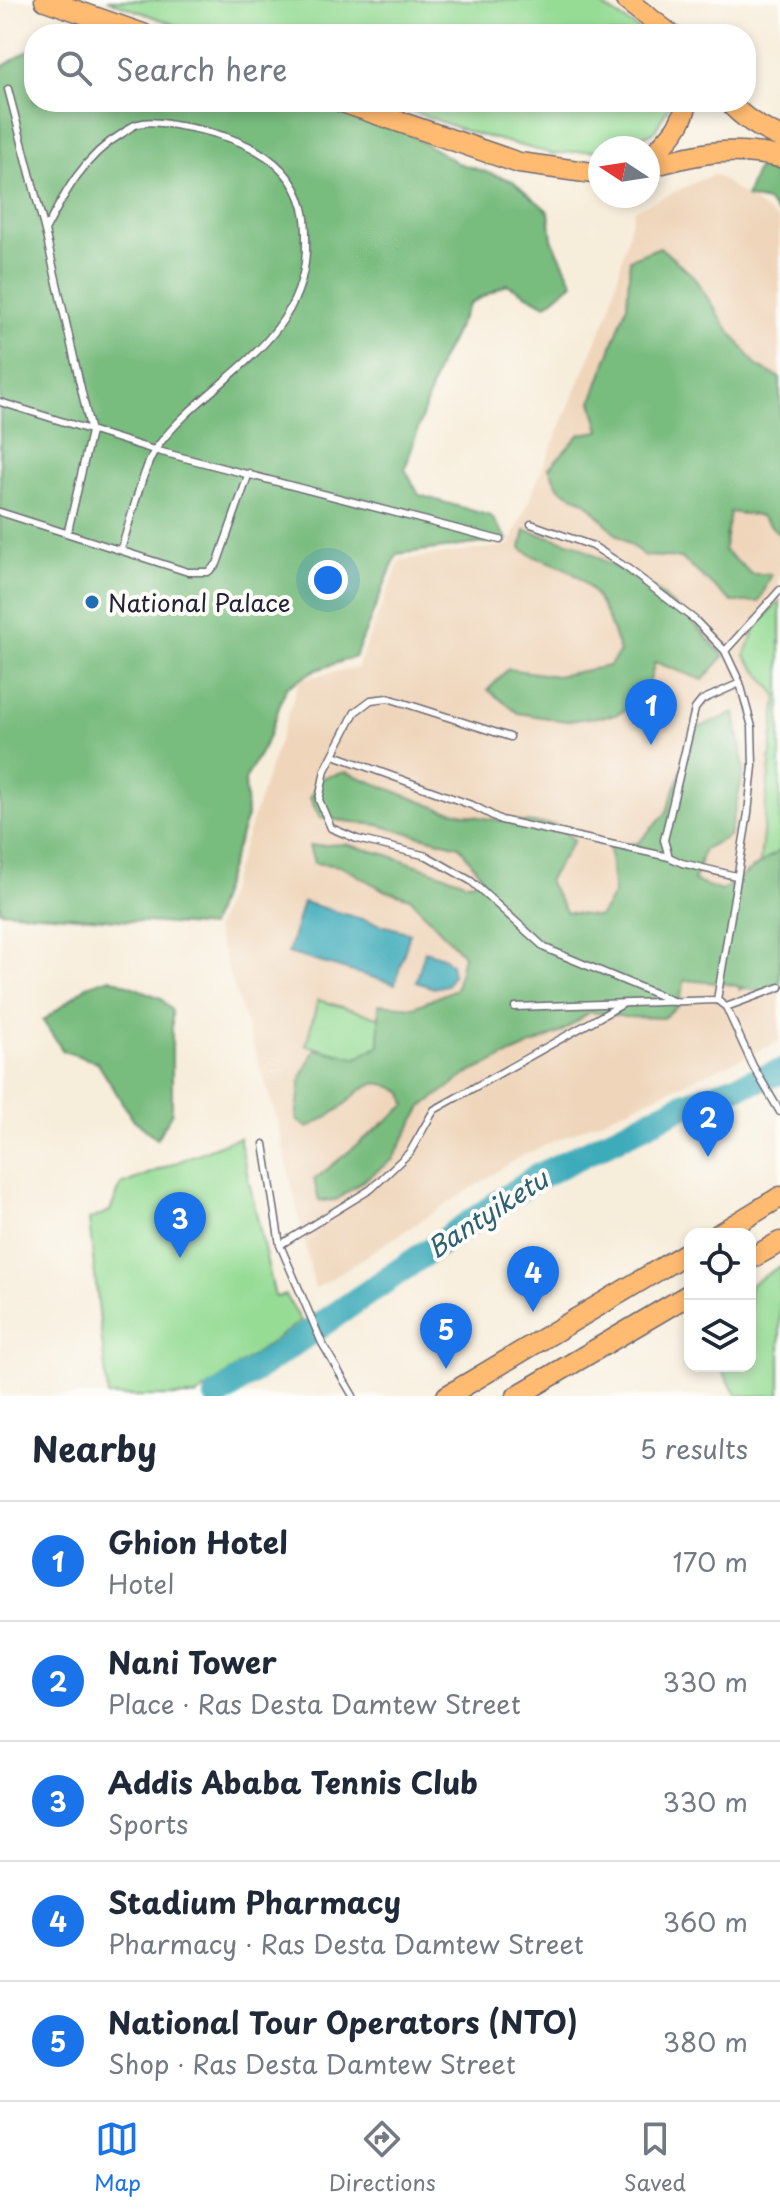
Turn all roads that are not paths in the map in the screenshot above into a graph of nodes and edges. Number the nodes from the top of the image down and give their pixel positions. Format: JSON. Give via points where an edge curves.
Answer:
{"nodes":[{"id":1,"x":45,"y":0,"type":"edge"},
{"id":2,"x":626,"y":0,"type":"edge"},
{"id":3,"x":114,"y":24,"type":"edge"},
{"id":4,"x":657,"y":24,"type":"edge"},
{"id":5,"x":8,"y":89,"type":"dead end"},
{"id":6,"x":371,"y":112,"type":"edge"},
{"id":7,"x":685,"y":112,"type":"edge"},
{"id":8,"x":738,"y":112,"type":"edge"},
{"id":9,"x":780,"y":137,"type":"edge"},
{"id":10,"x":660,"y":148,"type":"edge"},
{"id":11,"x":780,"y":157,"type":"edge"},
{"id":12,"x":660,"y":164,"type":"edge"},
{"id":13,"x":588,"y":172,"type":"edge"},
{"id":14,"x":45,"y":231,"type":"junction"},
{"id":15,"x":0,"y":402,"type":"edge"},
{"id":16,"x":91,"y":432,"type":"junction"},
{"id":17,"x":154,"y":450,"type":"junction"},
{"id":18,"x":249,"y":473,"type":"junction"},
{"id":19,"x":0,"y":512,"type":"edge"},
{"id":20,"x":531,"y":524,"type":"dead end"},
{"id":21,"x":68,"y":531,"type":"junction"},
{"id":22,"x":500,"y":540,"type":"dead end"},
{"id":23,"x":121,"y":549,"type":"junction"},
{"id":24,"x":780,"y":590,"type":"edge"},
{"id":25,"x":725,"y":651,"type":"junction"},
{"id":26,"x":740,"y":683,"type":"junction"},
{"id":27,"x":510,"y":737,"type":"dead end"},
{"id":28,"x":334,"y":755,"type":"junction"},
{"id":29,"x":669,"y":857,"type":"junction"},
{"id":30,"x":736,"y":876,"type":"junction"},
{"id":31,"x":780,"y":987,"type":"edge"},
{"id":32,"x":717,"y":1000,"type":"junction"},
{"id":33,"x":675,"y":1002,"type":"junction"},
{"id":34,"x":623,"y":1004,"type":"junction"},
{"id":35,"x":515,"y":1007,"type":"dead end"},
{"id":36,"x":726,"y":1007,"type":"junction"},
{"id":37,"x":780,"y":1112,"type":"edge"},
{"id":38,"x":264,"y":1144,"type":"dead end"},
{"id":39,"x":780,"y":1197,"type":"edge"},
{"id":40,"x":729,"y":1228,"type":"edge"},
{"id":41,"x":780,"y":1242,"type":"edge"},
{"id":42,"x":280,"y":1245,"type":"junction"},
{"id":43,"x":684,"y":1255,"type":"edge"},
{"id":44,"x":756,"y":1256,"type":"edge"},
{"id":45,"x":684,"y":1298,"type":"edge"},
{"id":46,"x":353,"y":1396,"type":"edge"},
{"id":47,"x":447,"y":1396,"type":"edge"},
{"id":48,"x":517,"y":1396,"type":"edge"}],
"edges":[{"from":1,"to":3,"type":"main road"},
{"from":2,"to":4,"type":"main road"},
{"from":5,"to":14,"type":"lane"},
{"from":6,"to":13,"type":"main road","via":[[519,163]]},
{"from":7,"to":10,"type":"main road"},
{"from":8,"to":9,"type":"main road"},
{"from":11,"to":12,"type":"main road","via":[[729,150]]},
{"from":14,"to":16,"type":"lane"},
{"from":14,"to":17,"type":"lane","via":[[84,165],[138,124],[193,128],[247,143],[292,184],[303,208],[305,262],[284,322]]},
{"from":15,"to":16,"type":"lane"},
{"from":16,"to":17,"type":"lane"},
{"from":16,"to":21,"type":"lane"},
{"from":17,"to":18,"type":"lane"},
{"from":17,"to":23,"type":"lane"},
{"from":18,"to":22,"type":"lane"},
{"from":18,"to":23,"type":"lane","via":[[217,564],[208,572],[188,572]]},
{"from":19,"to":21,"type":"lane"},
{"from":20,"to":25,"type":"lane","via":[[616,560],[695,620]]},
{"from":21,"to":23,"type":"lane"},
{"from":24,"to":25,"type":"lane"},
{"from":25,"to":26,"type":"lane"},
{"from":26,"to":29,"type":"lane","via":[[702,700],[695,709],[664,840]]},
{"from":26,"to":30,"type":"lane","via":[[752,727],[753,766]]},
{"from":27,"to":28,"type":"lane","via":[[388,698],[371,700],[355,712]]},
{"from":28,"to":29,"type":"lane","via":[[501,820]]},
{"from":28,"to":33,"type":"lane","via":[[319,800],[331,828],[427,856],[471,881],[545,948]]},
{"from":29,"to":30,"type":"lane"},
{"from":30,"to":32,"type":"lane"},
{"from":31,"to":36,"type":"lane"},
{"from":32,"to":33,"type":"lane"},
{"from":32,"to":36,"type":"lane"},
{"from":33,"to":34,"type":"lane"},
{"from":34,"to":35,"type":"lane"},
{"from":34,"to":42,"type":"lane","via":[[434,1110],[410,1152],[371,1189]]},
{"from":36,"to":37,"type":"lane"},
{"from":38,"to":42,"type":"lane"},
{"from":39,"to":40,"type":"main road"},
{"from":41,"to":44,"type":"main road"},
{"from":42,"to":46,"type":"lane","via":[[322,1343]]},
{"from":43,"to":47,"type":"main road"},
{"from":45,"to":48,"type":"main road"}]}
